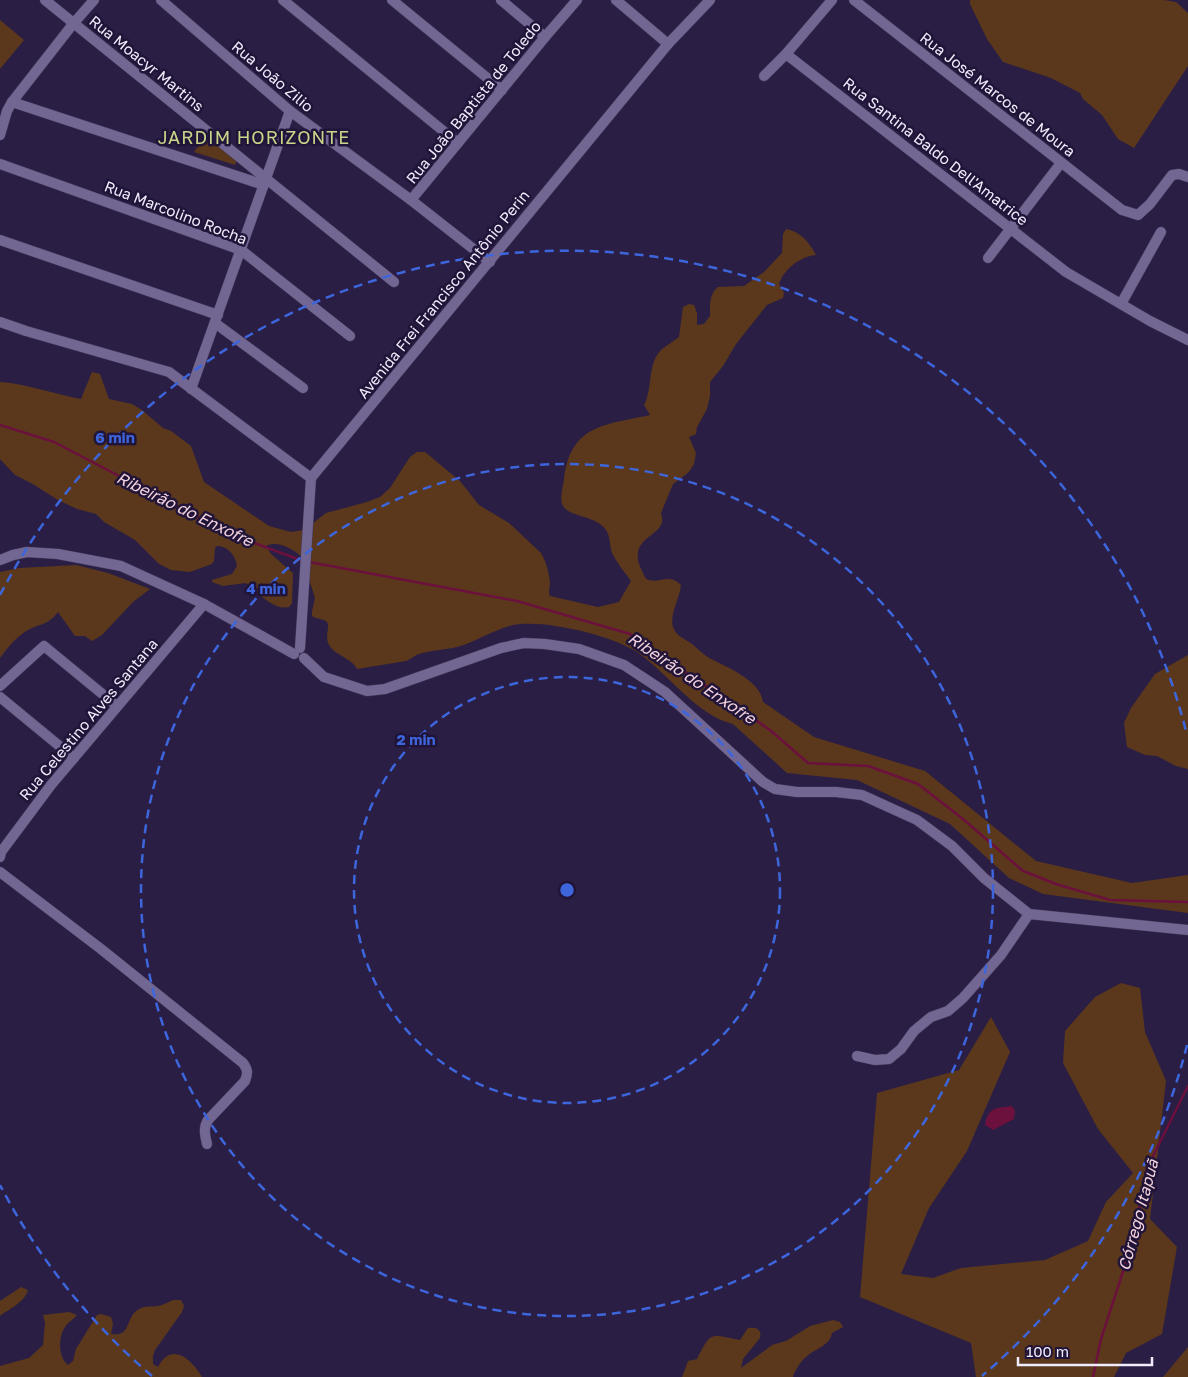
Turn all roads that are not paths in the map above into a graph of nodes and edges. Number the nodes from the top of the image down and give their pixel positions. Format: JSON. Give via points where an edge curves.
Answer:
{"nodes":[{"id":1,"x":45,"y":0,"type":"edge"},
{"id":2,"x":94,"y":0,"type":"edge"},
{"id":3,"x":160,"y":0,"type":"edge"},
{"id":4,"x":283,"y":0,"type":"edge"},
{"id":5,"x":392,"y":0,"type":"edge"},
{"id":6,"x":501,"y":0,"type":"edge"},
{"id":7,"x":577,"y":0,"type":"edge"},
{"id":8,"x":616,"y":0,"type":"edge"},
{"id":9,"x":710,"y":0,"type":"edge"},
{"id":10,"x":832,"y":0,"type":"edge"},
{"id":11,"x":854,"y":0,"type":"edge"},
{"id":12,"x":73,"y":24,"type":"junction"},
{"id":13,"x":545,"y":37,"type":"junction"},
{"id":14,"x":668,"y":44,"type":"junction"},
{"id":15,"x":786,"y":54,"type":"junction"},
{"id":16,"x":764,"y":76,"type":"dead end"},
{"id":17,"x":502,"y":90,"type":"junction"},
{"id":18,"x":12,"y":102,"type":"junction"},
{"id":19,"x":290,"y":111,"type":"junction"},
{"id":20,"x":0,"y":135,"type":"edge"},
{"id":21,"x":458,"y":143,"type":"junction"},
{"id":22,"x":1061,"y":163,"type":"junction"},
{"id":23,"x":0,"y":164,"type":"edge"},
{"id":24,"x":1188,"y":177,"type":"edge"},
{"id":25,"x":265,"y":182,"type":"junction"},
{"id":26,"x":411,"y":200,"type":"junction"},
{"id":27,"x":1011,"y":228,"type":"junction"},
{"id":28,"x":1161,"y":232,"type":"dead end"},
{"id":29,"x":0,"y":240,"type":"edge"},
{"id":30,"x":241,"y":250,"type":"junction"},
{"id":31,"x":988,"y":258,"type":"dead end"},
{"id":32,"x":490,"y":262,"type":"junction"},
{"id":33,"x":394,"y":282,"type":"dead end"},
{"id":34,"x":1121,"y":304,"type":"junction"},
{"id":35,"x":216,"y":319,"type":"junction"},
{"id":36,"x":0,"y":322,"type":"edge"},
{"id":37,"x":350,"y":336,"type":"dead end"},
{"id":38,"x":1188,"y":340,"type":"edge"},
{"id":39,"x":303,"y":388,"type":"dead end"},
{"id":40,"x":191,"y":389,"type":"junction"},
{"id":41,"x":311,"y":478,"type":"junction"},
{"id":42,"x":0,"y":560,"type":"edge"},
{"id":43,"x":204,"y":604,"type":"junction"},
{"id":44,"x":299,"y":653,"type":"junction"},
{"id":45,"x":0,"y":686,"type":"edge"},
{"id":46,"x":0,"y":697,"type":"edge"},
{"id":47,"x":117,"y":706,"type":"junction"},
{"id":48,"x":74,"y":758,"type":"junction"},
{"id":49,"x":0,"y":857,"type":"edge"},
{"id":50,"x":0,"y":872,"type":"edge"},
{"id":51,"x":1028,"y":914,"type":"junction"},
{"id":52,"x":1188,"y":930,"type":"edge"},
{"id":53,"x":857,"y":1056,"type":"dead end"},
{"id":54,"x":207,"y":1144,"type":"dead end"}],
"edges":[{"from":1,"to":12,"type":"street","name":"Rua Moacyr Martins"},
{"from":2,"to":12,"type":"street"},
{"from":3,"to":19,"type":"street","name":"Rua João Zilio"},
{"from":4,"to":21,"type":"street"},
{"from":5,"to":17,"type":"street"},
{"from":6,"to":13,"type":"street"},
{"from":7,"to":13,"type":"street","name":"Rua João Baptista de Toledo"},
{"from":8,"to":14,"type":"street"},
{"from":9,"to":14,"type":"street","name":"Avenida Frei Francisco Antônio Perin"},
{"from":10,"to":15,"type":"street"},
{"from":11,"to":22,"type":"street","name":"Rua José Marcos de Moura"},
{"from":12,"to":18,"type":"street"},
{"from":12,"to":25,"type":"street","name":"Rua Moacyr Martins"},
{"from":13,"to":17,"type":"street","name":"Rua João Baptista de Toledo"},
{"from":14,"to":32,"type":"street","name":"Avenida Frei Francisco Antônio Perin"},
{"from":15,"to":16,"type":"street"},
{"from":15,"to":27,"type":"street","name":"Rua Santina Baldo Dell'Amatrice"},
{"from":17,"to":21,"type":"street","name":"Rua João Baptista de Toledo"},
{"from":18,"to":20,"type":"street","via":[[6,111]]},
{"from":18,"to":25,"type":"street"},
{"from":19,"to":25,"type":"street"},
{"from":19,"to":26,"type":"street","name":"Rua João Zilio"},
{"from":21,"to":26,"type":"street","name":"Rua João Baptista de Toledo"},
{"from":22,"to":24,"type":"street","name":"Rua José Marcos de Moura","via":[[1122,210],[1138,215],[1172,174]]},
{"from":22,"to":27,"type":"street"},
{"from":23,"to":30,"type":"street","name":"Rua Marcolino Rocha"},
{"from":25,"to":30,"type":"street"},
{"from":25,"to":33,"type":"street","name":"Rua Moacyr Martins"},
{"from":26,"to":32,"type":"street","name":"Rua João Zilio"},
{"from":27,"to":31,"type":"street"},
{"from":27,"to":34,"type":"street","name":"Rua Santina Baldo Dell'Amatrice","via":[[1066,272]]},
{"from":28,"to":34,"type":"street"},
{"from":29,"to":35,"type":"street"},
{"from":30,"to":35,"type":"street"},
{"from":30,"to":37,"type":"street","name":"Rua Marcolino Rocha"},
{"from":32,"to":41,"type":"street","name":"Avenida Frei Francisco Antônio Perin"},
{"from":34,"to":38,"type":"street","name":"Rua Santina Baldo Dell'Amatrice"},
{"from":35,"to":39,"type":"street"},
{"from":35,"to":40,"type":"street"},
{"from":36,"to":40,"type":"street","via":[[169,372]]},
{"from":40,"to":41,"type":"street"},
{"from":41,"to":44,"type":"street"},
{"from":42,"to":43,"type":"street","via":[[27,552],[58,554],[121,566]]},
{"from":43,"to":44,"type":"street"},
{"from":43,"to":47,"type":"street","name":"Rua Celestino Alves Santana"},
{"from":44,"to":51,"type":"street","via":[[324,678],[367,691],[385,689],[524,643],[588,652],[624,666],[665,692],[763,782],[776,789],[862,795],[917,820],[952,846],[984,878]]},
{"from":45,"to":47,"type":"street","via":[[44,646]]},
{"from":46,"to":48,"type":"street"},
{"from":47,"to":48,"type":"street","name":"Rua Celestino Alves Santana"},
{"from":48,"to":49,"type":"street","name":"Rua Celestino Alves Santana","via":[[31,811]]},
{"from":50,"to":54,"type":"street","via":[[243,1063],[248,1075],[245,1081],[205,1125]]},
{"from":51,"to":52,"type":"street"},
{"from":51,"to":53,"type":"street","via":[[1001,954],[948,1011],[931,1017],[888,1058],[875,1060]]}]}
